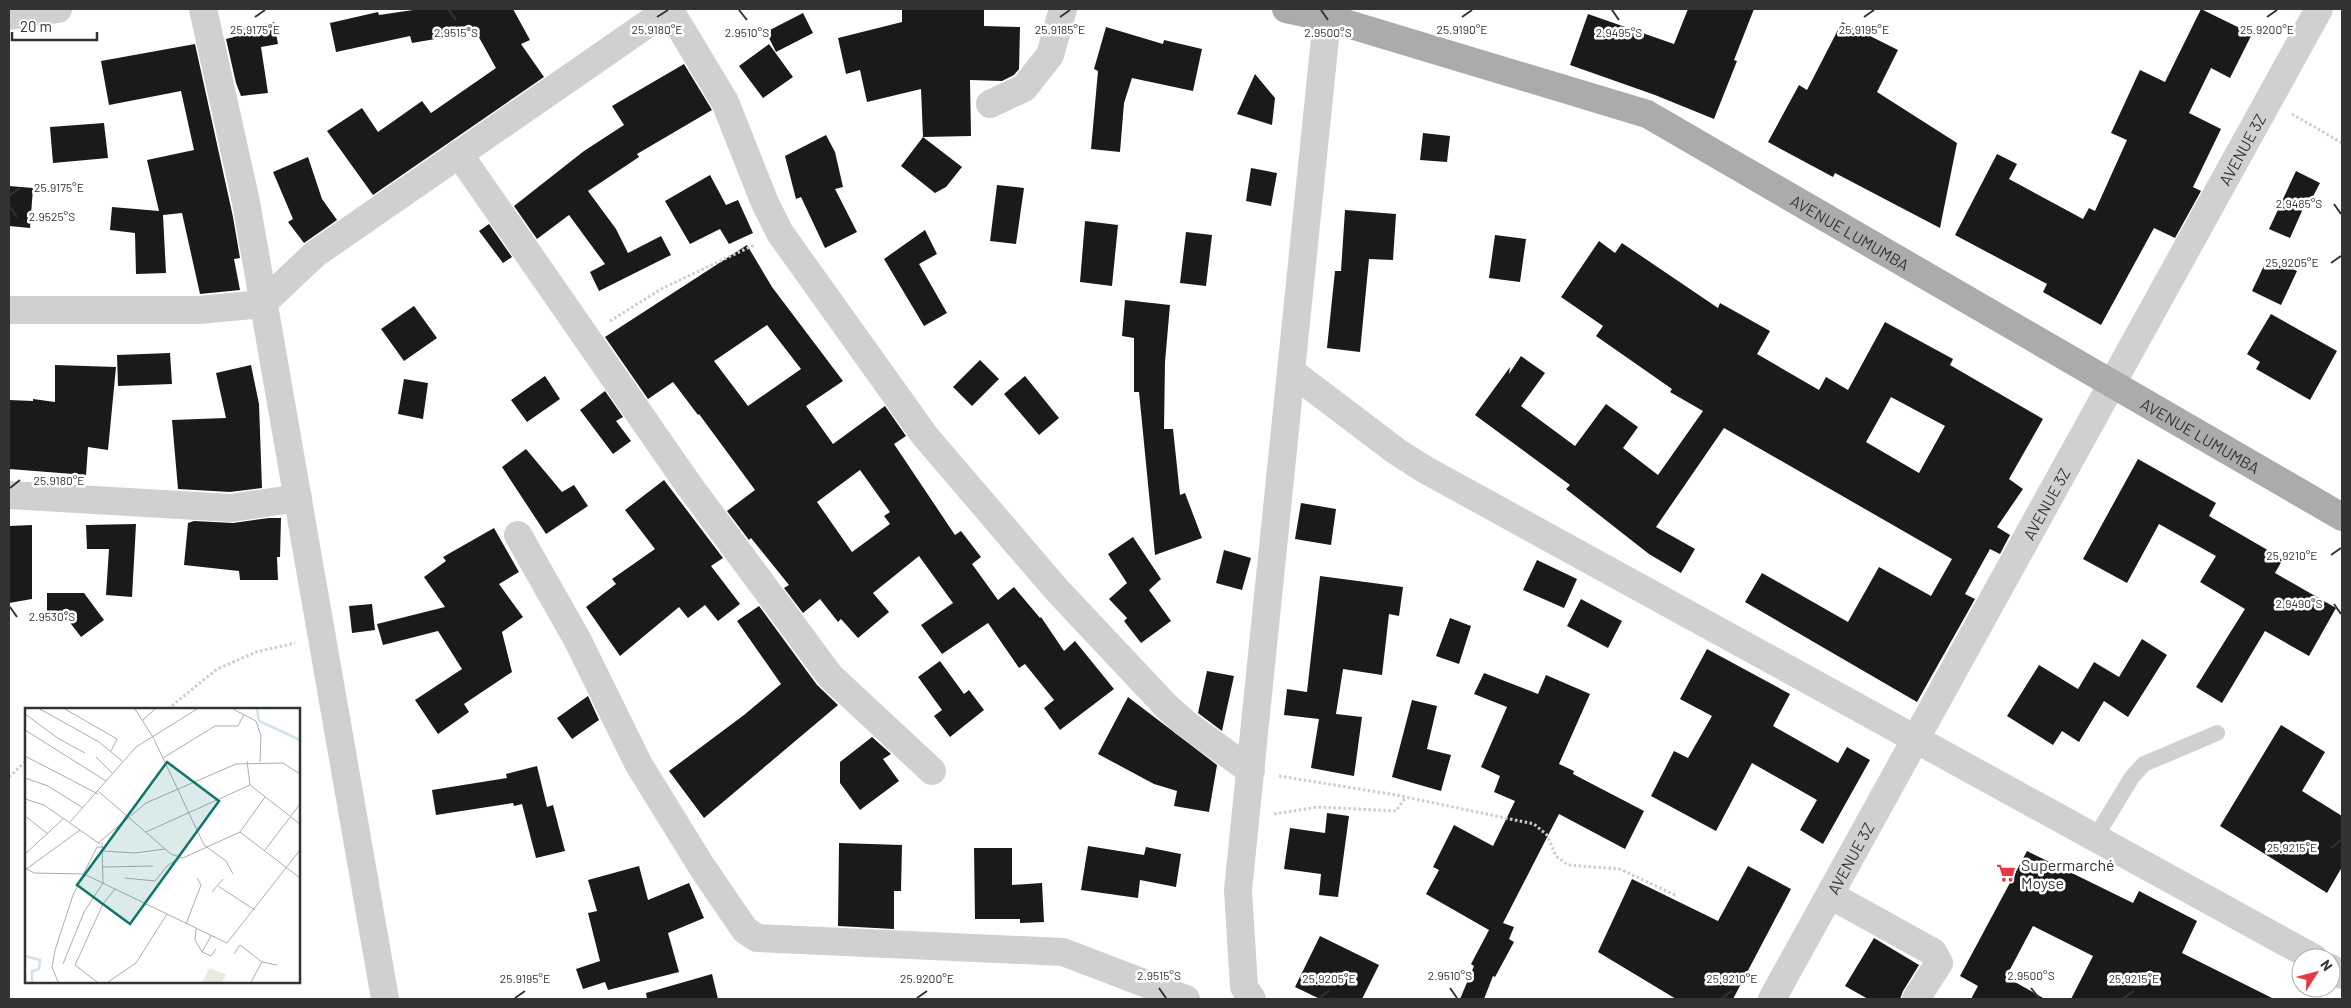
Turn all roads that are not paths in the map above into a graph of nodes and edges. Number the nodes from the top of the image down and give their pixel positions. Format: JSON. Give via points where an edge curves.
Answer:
{"nodes":[{"id":1,"x":58,"y":9,"type":"edge"},
{"id":2,"x":203,"y":9,"type":"edge"},
{"id":3,"x":669,"y":9,"type":"edge"},
{"id":4,"x":1063,"y":9,"type":"edge"},
{"id":5,"x":1286,"y":9,"type":"edge"},
{"id":6,"x":2320,"y":9,"type":"edge"},
{"id":7,"x":1328,"y":13,"type":"edge"},
{"id":8,"x":9,"y":16,"type":"edge"},
{"id":9,"x":990,"y":104,"type":"dead end"},
{"id":10,"x":459,"y":154,"type":"junction"},
{"id":11,"x":262,"y":304,"type":"junction"},
{"id":12,"x":9,"y":310,"type":"edge"},
{"id":13,"x":1293,"y":373,"type":"junction"},
{"id":14,"x":2113,"y":384,"type":"junction"},
{"id":15,"x":9,"y":495,"type":"edge"},
{"id":16,"x":298,"y":498,"type":"junction"},
{"id":17,"x":2342,"y":517,"type":"edge"},
{"id":18,"x":518,"y":535,"type":"dead end"},
{"id":19,"x":2217,"y":733,"type":"dead end"},
{"id":20,"x":1916,"y":740,"type":"junction"},
{"id":21,"x":932,"y":771,"type":"dead end"},
{"id":22,"x":1251,"y":771,"type":"junction"},
{"id":23,"x":2095,"y":838,"type":"junction"},
{"id":24,"x":1830,"y":895,"type":"junction"},
{"id":25,"x":2296,"y":948,"type":"edge"},
{"id":26,"x":385,"y":999,"type":"edge"},
{"id":27,"x":1186,"y":999,"type":"edge"},
{"id":28,"x":1252,"y":999,"type":"edge"},
{"id":29,"x":1772,"y":999,"type":"edge"},
{"id":30,"x":1916,"y":999,"type":"edge"}],
"edges":[{"from":1,"to":8,"type":"street"},
{"from":2,"to":11,"type":"street","via":[[246,202]]},
{"from":3,"to":10,"type":"street"},
{"from":3,"to":22,"type":"street","via":[[725,102],[780,233],[925,436],[1056,589],[1166,706]]},
{"from":4,"to":9,"type":"street","via":[[1050,55],[1024,88]]},
{"from":5,"to":7,"type":"main road","name":"AVENUE LUMUMBA"},
{"from":6,"to":14,"type":"street","name":"AVENUE 3Z"},
{"from":7,"to":13,"type":"street"},
{"from":7,"to":14,"type":"main road","name":"AVENUE LUMUMBA","via":[[1647,114]]},
{"from":10,"to":11,"type":"street","via":[[315,254]]},
{"from":10,"to":21,"type":"street","via":[[584,338],[830,676]]},
{"from":11,"to":12,"type":"street","via":[[199,310]]},
{"from":11,"to":16,"type":"street"},
{"from":13,"to":20,"type":"street","via":[[1396,452],[1424,469]]},
{"from":13,"to":22,"type":"street"},
{"from":14,"to":17,"type":"main road","name":"AVENUE LUMUMBA"},
{"from":14,"to":20,"type":"street","name":"AVENUE 3Z"},
{"from":15,"to":16,"type":"street","via":[[231,508]]},
{"from":16,"to":26,"type":"street"},
{"from":18,"to":27,"type":"street","via":[[577,640],[639,765],[745,930],[758,938],[1063,952]]},
{"from":19,"to":23,"type":"lane","via":[[2144,764],[2132,777]]},
{"from":20,"to":23,"type":"street"},
{"from":20,"to":24,"type":"street","name":"AVENUE 3Z"},
{"from":22,"to":28,"type":"street","via":[[1238,890],[1244,987]]},
{"from":23,"to":25,"type":"street"},
{"from":24,"to":29,"type":"street","name":"AVENUE 3Z"},
{"from":24,"to":30,"type":"street","via":[[1933,952],[1938,963]]}]}
